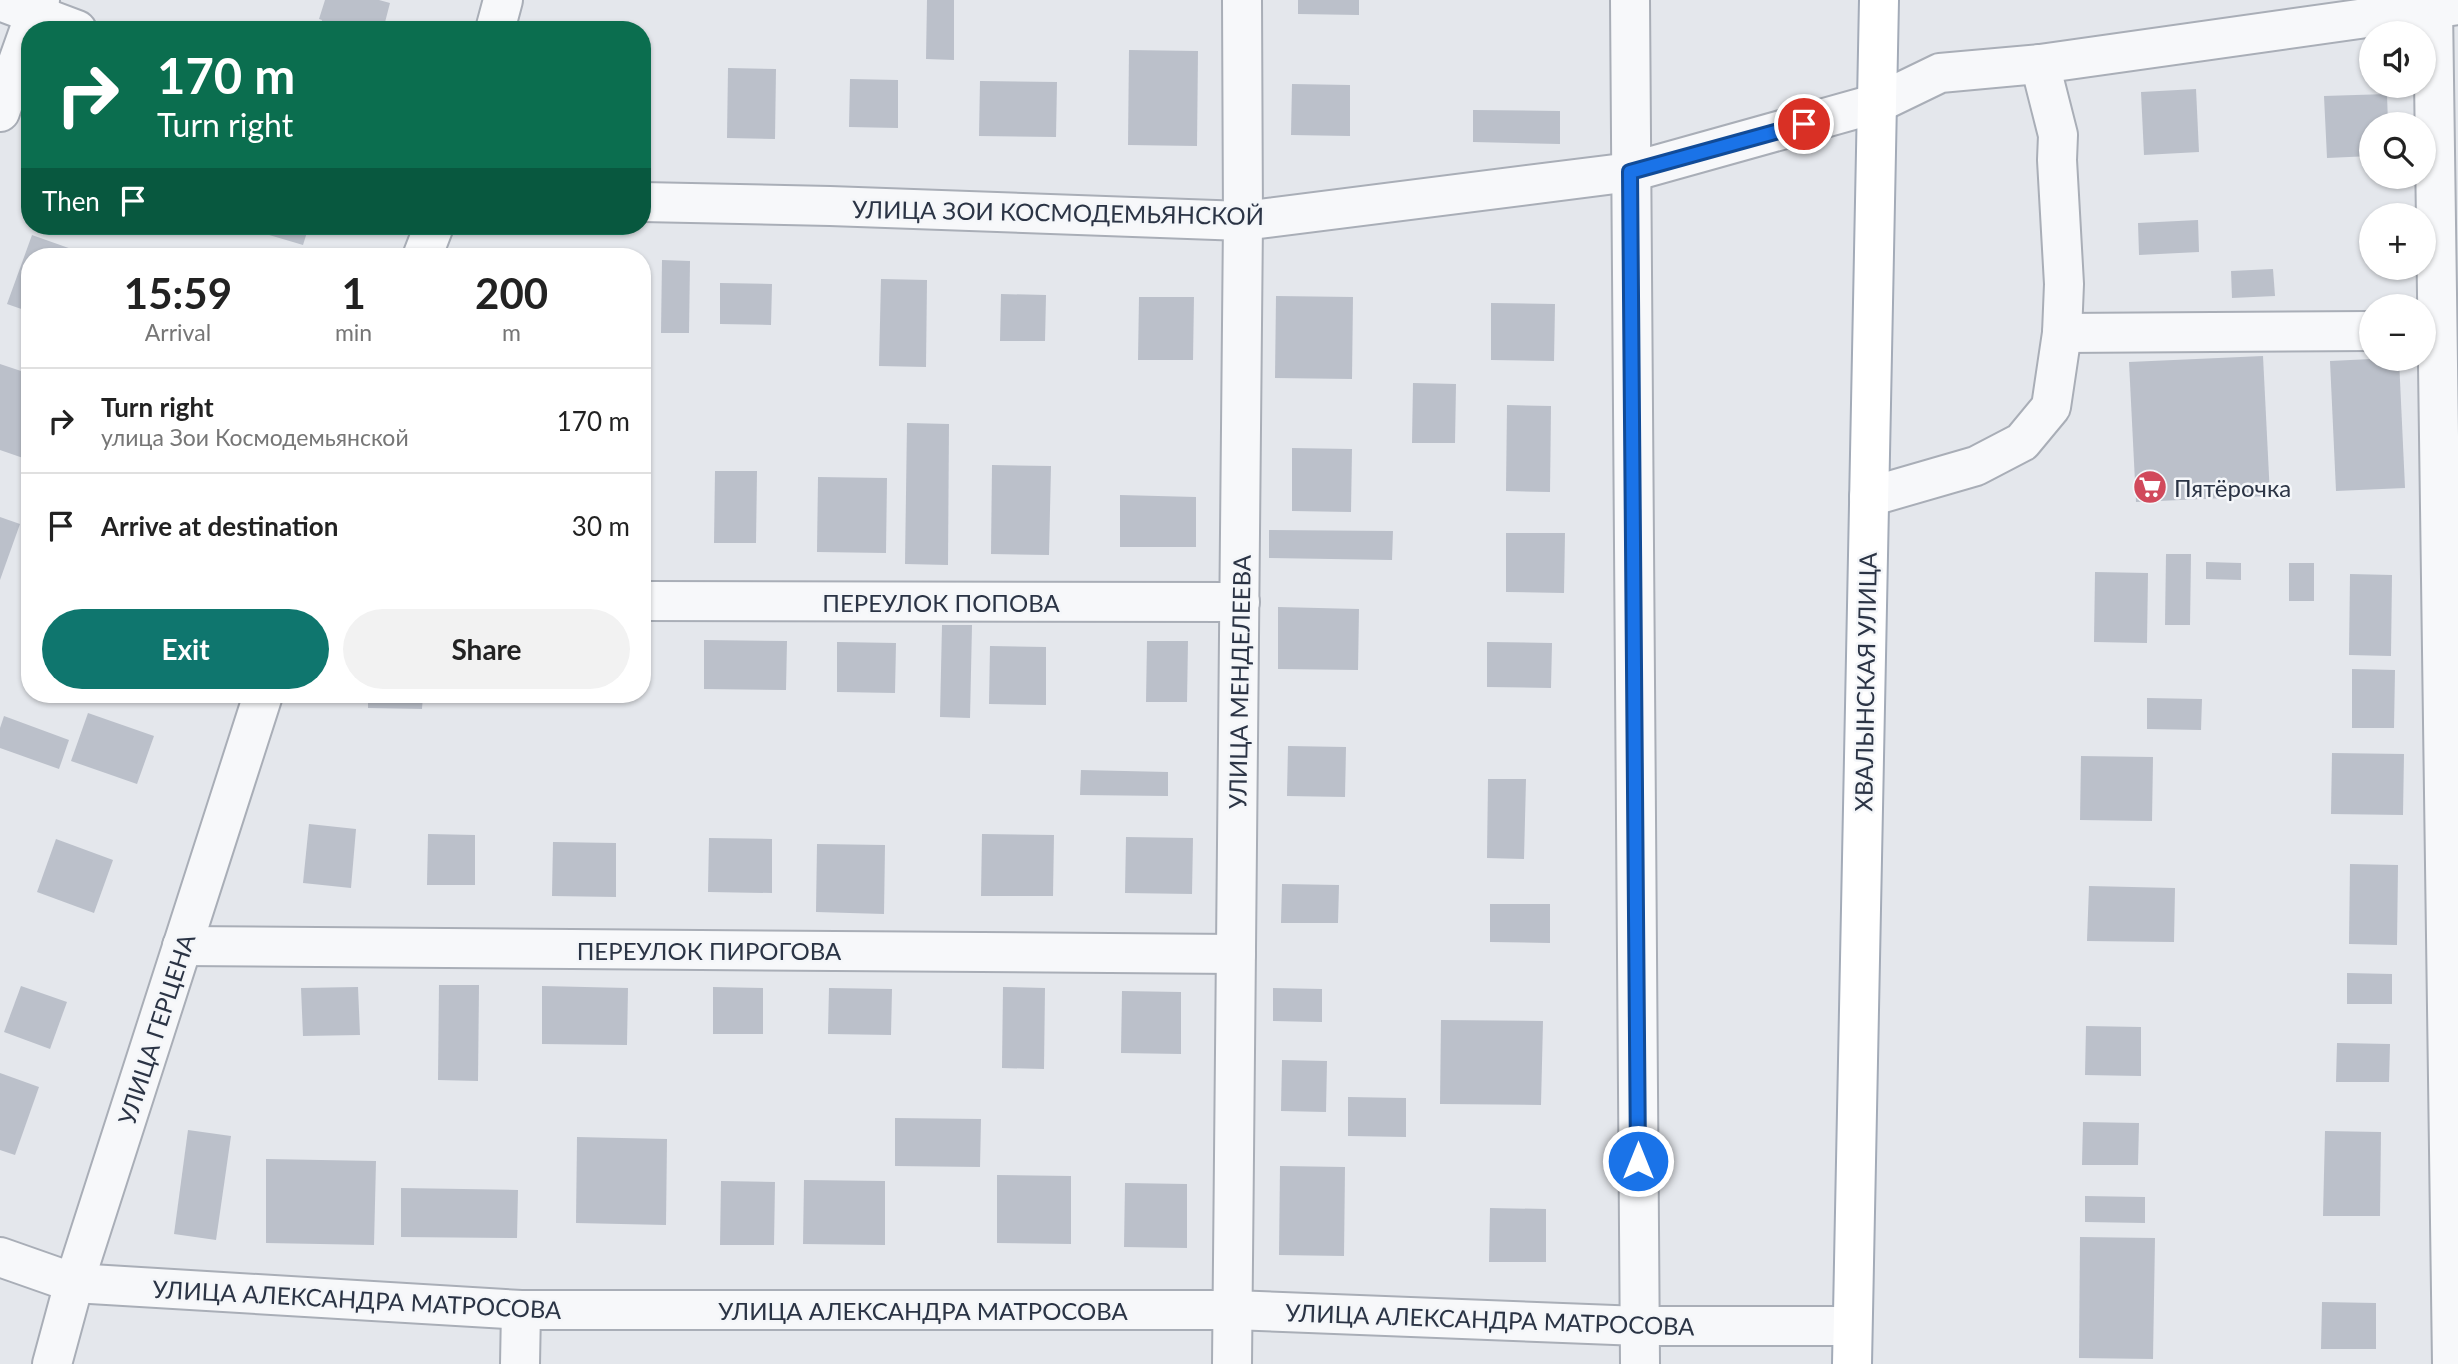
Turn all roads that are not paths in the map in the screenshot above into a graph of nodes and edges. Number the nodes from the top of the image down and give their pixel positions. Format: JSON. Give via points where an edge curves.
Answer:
{"nodes":[{"id":1,"x":503,"y":0,"type":"edge"},
{"id":2,"x":1242,"y":0,"type":"edge"},
{"id":3,"x":1630,"y":0,"type":"edge"},
{"id":4,"x":1879,"y":0,"type":"edge"},
{"id":5,"x":0,"y":1,"type":"edge"},
{"id":6,"x":2446,"y":6,"type":"edge"},
{"id":7,"x":38,"y":7,"type":"edge"},
{"id":8,"x":62,"y":21,"type":"edge"},
{"id":9,"x":497,"y":21,"type":"edge"},
{"id":10,"x":21,"y":54,"type":"edge"},
{"id":11,"x":2040,"y":64,"type":"junction"},
{"id":12,"x":1878,"y":103,"type":"junction"},
{"id":13,"x":0,"y":112,"type":"edge"},
{"id":14,"x":1630,"y":172,"type":"junction"},
{"id":15,"x":651,"y":202,"type":"edge"},
{"id":16,"x":1244,"y":221,"type":"junction"},
{"id":17,"x":2433,"y":294,"type":"edge"},
{"id":18,"x":2359,"y":331,"type":"edge"},
{"id":19,"x":2062,"y":333,"type":"junction"},
{"id":20,"x":2432,"y":371,"type":"edge"},
{"id":21,"x":1869,"y":497,"type":"junction"},
{"id":22,"x":651,"y":601,"type":"edge"},
{"id":23,"x":1240,"y":602,"type":"junction"},
{"id":24,"x":260,"y":703,"type":"edge"},
{"id":25,"x":183,"y":946,"type":"junction"},
{"id":26,"x":1236,"y":954,"type":"junction"},
{"id":27,"x":0,"y":1256,"type":"edge"},
{"id":28,"x":74,"y":1283,"type":"junction"},
{"id":29,"x":521,"y":1310,"type":"junction"},
{"id":30,"x":1233,"y":1310,"type":"junction"},
{"id":31,"x":1640,"y":1326,"type":"junction"},
{"id":32,"x":1852,"y":1326,"type":"junction"},
{"id":33,"x":52,"y":1364,"type":"edge"},
{"id":34,"x":520,"y":1364,"type":"edge"},
{"id":35,"x":1232,"y":1364,"type":"edge"},
{"id":36,"x":1640,"y":1364,"type":"edge"},
{"id":37,"x":1852,"y":1364,"type":"edge"},
{"id":38,"x":2452,"y":1364,"type":"edge"}],
"edges":[{"from":1,"to":9,"type":"street"},
{"from":2,"to":16,"type":"street","name":"УЛИЦА МЕНДЕЛЕЕВА"},
{"from":3,"to":14,"type":"street"},
{"from":4,"to":12,"type":"main road","name":"ХВАЛЫНСКАЯ УЛИЦА"},
{"from":5,"to":7,"type":"street"},
{"from":6,"to":11,"type":"street","name":"УЛИЦА ЗОИ КОСМОДЕМЬЯНСКОЙ"},
{"from":6,"to":17,"type":"street"},
{"from":7,"to":8,"type":"street"},
{"from":10,"to":13,"type":"street"},
{"from":11,"to":12,"type":"street","name":"УЛИЦА ЗОИ КОСМОДЕМЬЯНСКОЙ","via":[[1940,73]]},
{"from":11,"to":19,"type":"street","via":[[2058,135]]},
{"from":12,"to":14,"type":"street","name":"УЛИЦА ЗОИ КОСМОДЕМЬЯНСКОЙ"},
{"from":12,"to":21,"type":"main road","name":"ХВАЛЫНСКАЯ УЛИЦА"},
{"from":14,"to":16,"type":"street","name":"УЛИЦА ЗОИ КОСМОДЕМЬЯНСКОЙ"},
{"from":14,"to":31,"type":"street"},
{"from":15,"to":16,"type":"street","name":"УЛИЦА ЗОИ КОСМОДЕМЬЯНСКОЙ"},
{"from":16,"to":23,"type":"street","name":"УЛИЦА МЕНДЕЛЕЕВА"},
{"from":18,"to":19,"type":"street"},
{"from":19,"to":21,"type":"street","via":[[2051,407],[2022,442],[1976,466]]},
{"from":20,"to":38,"type":"street"},
{"from":21,"to":32,"type":"main road","name":"ХВАЛЫНСКАЯ УЛИЦА"},
{"from":22,"to":23,"type":"street","name":"ПЕРЕУЛОК ПОПОВА"},
{"from":23,"to":26,"type":"street","name":"УЛИЦА МЕНДЕЛЕЕВА"},
{"from":24,"to":25,"type":"street","name":"УЛИЦА ГЕРЦЕНА"},
{"from":25,"to":26,"type":"street","name":"ПЕРЕУЛОК ПИРОГОВА"},
{"from":25,"to":28,"type":"street","name":"УЛИЦА ГЕРЦЕНА"},
{"from":26,"to":30,"type":"street","name":"УЛИЦА МЕНДЕЛЕЕВА"},
{"from":27,"to":28,"type":"street","name":"УЛИЦА АЛЕКСАНДРА МАТРОСОВА"},
{"from":28,"to":29,"type":"street","name":"УЛИЦА АЛЕКСАНДРА МАТРОСОВА"},
{"from":28,"to":33,"type":"street","name":"УЛИЦА ГЕРЦЕНА"},
{"from":29,"to":30,"type":"street","name":"УЛИЦА АЛЕКСАНДРА МАТРОСОВА"},
{"from":29,"to":34,"type":"street"},
{"from":30,"to":31,"type":"street","name":"УЛИЦА АЛЕКСАНДРА МАТРОСОВА"},
{"from":30,"to":35,"type":"street","name":"УЛИЦА МЕНДЕЛЕЕВА"},
{"from":31,"to":32,"type":"street","name":"УЛИЦА АЛЕКСАНДРА МАТРОСОВА"},
{"from":31,"to":36,"type":"street"},
{"from":32,"to":37,"type":"main road","name":"ХВАЛЫНСКАЯ УЛИЦА"}]}
